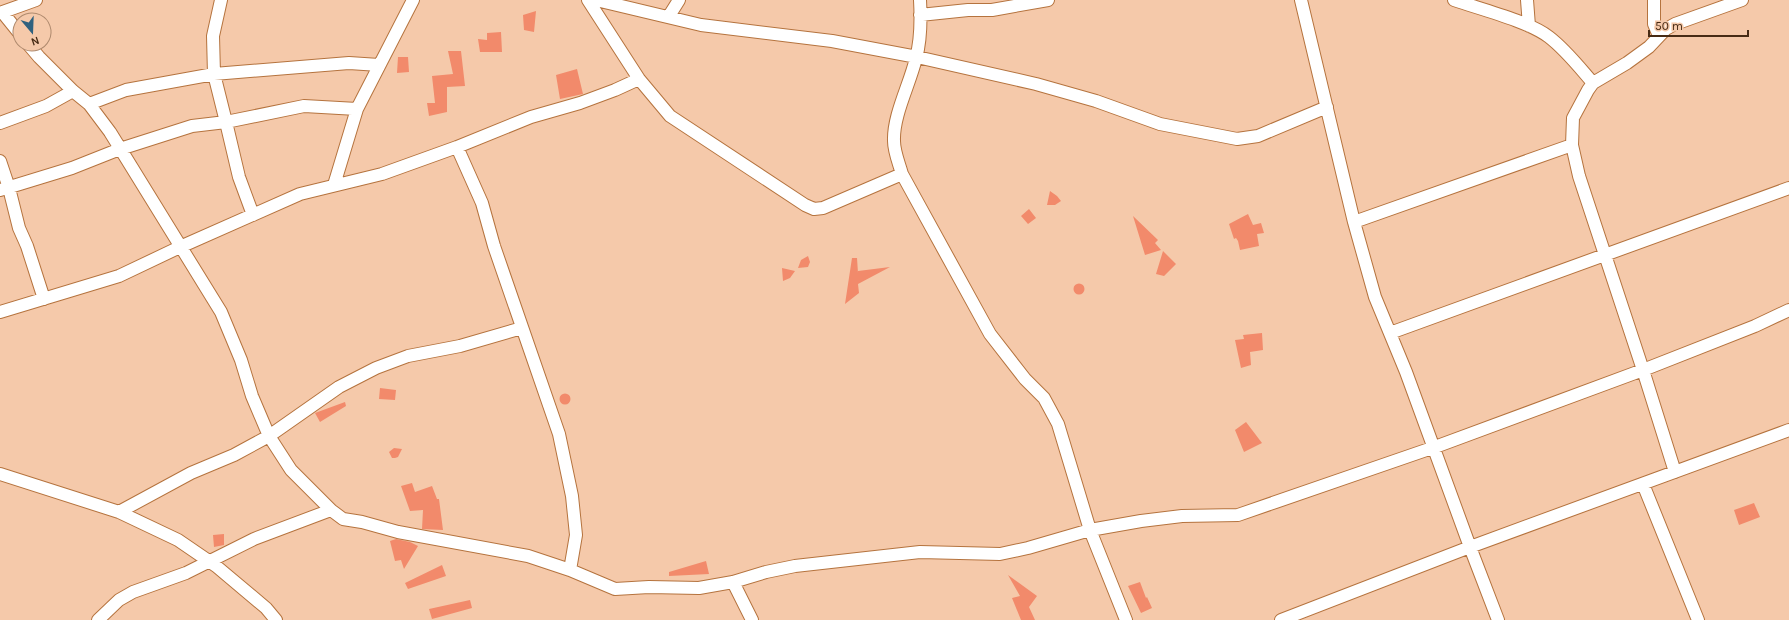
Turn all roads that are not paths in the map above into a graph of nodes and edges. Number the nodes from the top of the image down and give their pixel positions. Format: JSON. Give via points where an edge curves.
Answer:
{"nodes":[{"id":1,"x":36,"y":0,"type":"edge"},
{"id":2,"x":221,"y":0,"type":"edge"},
{"id":3,"x":413,"y":0,"type":"edge"},
{"id":4,"x":588,"y":0,"type":"edge"},
{"id":5,"x":596,"y":0,"type":"edge"},
{"id":6,"x":679,"y":0,"type":"edge"},
{"id":7,"x":920,"y":0,"type":"edge"},
{"id":8,"x":1048,"y":0,"type":"edge"},
{"id":9,"x":1301,"y":0,"type":"edge"},
{"id":10,"x":1454,"y":0,"type":"edge"},
{"id":11,"x":1527,"y":0,"type":"edge"},
{"id":12,"x":1654,"y":0,"type":"edge"},
{"id":13,"x":1742,"y":0,"type":"edge"},
{"id":14,"x":2,"y":13,"type":"edge"},
{"id":15,"x":920,"y":15,"type":"junction"},
{"id":16,"x":669,"y":16,"type":"junction"},
{"id":17,"x":12,"y":25,"type":"edge"},
{"id":18,"x":1529,"y":26,"type":"junction"},
{"id":19,"x":1659,"y":36,"type":"junction"},
{"id":20,"x":35,"y":52,"type":"edge"},
{"id":21,"x":917,"y":57,"type":"junction"},
{"id":22,"x":379,"y":65,"type":"junction"},
{"id":23,"x":214,"y":74,"type":"junction"},
{"id":24,"x":639,"y":79,"type":"junction"},
{"id":25,"x":1594,"y":83,"type":"junction"},
{"id":26,"x":73,"y":91,"type":"junction"},
{"id":27,"x":89,"y":104,"type":"junction"},
{"id":28,"x":1327,"y":107,"type":"junction"},
{"id":29,"x":357,"y":109,"type":"junction"},
{"id":30,"x":226,"y":122,"type":"junction"},
{"id":31,"x":0,"y":123,"type":"edge"},
{"id":32,"x":1572,"y":145,"type":"junction"},
{"id":33,"x":457,"y":147,"type":"junction"},
{"id":34,"x":120,"y":148,"type":"junction"},
{"id":35,"x":0,"y":161,"type":"edge"},
{"id":36,"x":902,"y":174,"type":"junction"},
{"id":37,"x":334,"y":186,"type":"junction"},
{"id":38,"x":1789,"y":188,"type":"edge"},
{"id":39,"x":4,"y":189,"type":"edge"},
{"id":40,"x":253,"y":215,"type":"junction"},
{"id":41,"x":1354,"y":222,"type":"junction"},
{"id":42,"x":180,"y":247,"type":"junction"},
{"id":43,"x":1604,"y":255,"type":"junction"},
{"id":44,"x":44,"y":299,"type":"junction"},
{"id":45,"x":1789,"y":310,"type":"edge"},
{"id":46,"x":0,"y":312,"type":"edge"},
{"id":47,"x":522,"y":328,"type":"junction"},
{"id":48,"x":1390,"y":333,"type":"junction"},
{"id":49,"x":1643,"y":370,"type":"junction"},
{"id":50,"x":1789,"y":430,"type":"edge"},
{"id":51,"x":269,"y":436,"type":"junction"},
{"id":52,"x":1435,"y":447,"type":"junction"},
{"id":53,"x":1674,"y":472,"type":"junction"},
{"id":54,"x":0,"y":474,"type":"edge"},
{"id":55,"x":1644,"y":484,"type":"junction"},
{"id":56,"x":331,"y":510,"type":"junction"},
{"id":57,"x":119,"y":512,"type":"junction"},
{"id":58,"x":1090,"y":530,"type":"junction"},
{"id":59,"x":1470,"y":547,"type":"junction"},
{"id":60,"x":211,"y":562,"type":"junction"},
{"id":61,"x":570,"y":570,"type":"junction"},
{"id":62,"x":733,"y":582,"type":"junction"},
{"id":63,"x":98,"y":620,"type":"edge"},
{"id":64,"x":276,"y":620,"type":"edge"},
{"id":65,"x":752,"y":620,"type":"edge"},
{"id":66,"x":1126,"y":620,"type":"edge"},
{"id":67,"x":1281,"y":620,"type":"edge"},
{"id":68,"x":1498,"y":620,"type":"edge"},
{"id":69,"x":1698,"y":620,"type":"edge"}],
"edges":[{"from":1,"to":14,"type":"street"},
{"from":2,"to":23,"type":"street","via":[[213,36]]},
{"from":3,"to":22,"type":"street"},
{"from":4,"to":24,"type":"street"},
{"from":5,"to":16,"type":"street"},
{"from":6,"to":16,"type":"street"},
{"from":7,"to":15,"type":"street"},
{"from":8,"to":15,"type":"street","via":[[992,10]]},
{"from":9,"to":28,"type":"street"},
{"from":10,"to":18,"type":"street"},
{"from":11,"to":18,"type":"street"},
{"from":12,"to":19,"type":"street","via":[[1654,24]]},
{"from":13,"to":19,"type":"street","via":[[1675,24]]},
{"from":14,"to":17,"type":"street"},
{"from":15,"to":21,"type":"street"},
{"from":16,"to":21,"type":"street","via":[[701,25],[832,40]]},
{"from":18,"to":25,"type":"street","via":[[1547,35],[1560,46]]},
{"from":19,"to":25,"type":"street","via":[[1627,63]]},
{"from":20,"to":26,"type":"street"},
{"from":21,"to":28,"type":"street","via":[[1036,84],[1096,101],[1160,124],[1237,140],[1258,136]]},
{"from":21,"to":36,"type":"street","via":[[896,121],[894,141]]},
{"from":22,"to":23,"type":"street","via":[[350,63]]},
{"from":22,"to":29,"type":"street"},
{"from":23,"to":27,"type":"street","via":[[126,90]]},
{"from":23,"to":30,"type":"street"},
{"from":24,"to":33,"type":"street","via":[[580,103],[531,116]]},
{"from":24,"to":36,"type":"street","via":[[670,116],[814,209],[823,208]]},
{"from":25,"to":32,"type":"street","via":[[1573,118]]},
{"from":26,"to":27,"type":"street"},
{"from":26,"to":31,"type":"street","via":[[46,106]]},
{"from":27,"to":34,"type":"street"},
{"from":28,"to":41,"type":"street"},
{"from":29,"to":30,"type":"street","via":[[304,106]]},
{"from":29,"to":37,"type":"street"},
{"from":30,"to":34,"type":"street","via":[[192,126]]},
{"from":30,"to":40,"type":"street","via":[[239,177]]},
{"from":32,"to":41,"type":"street"},
{"from":32,"to":43,"type":"street"},
{"from":33,"to":37,"type":"street","via":[[382,174]]},
{"from":33,"to":47,"type":"street","via":[[482,204]]},
{"from":34,"to":39,"type":"street","via":[[72,168]]},
{"from":34,"to":42,"type":"street"},
{"from":35,"to":39,"type":"street"},
{"from":36,"to":58,"type":"street","via":[[990,334],[1025,379],[1044,398],[1058,424]]},
{"from":37,"to":40,"type":"street","via":[[300,194]]},
{"from":38,"to":43,"type":"street"},
{"from":39,"to":44,"type":"street","via":[[27,246]]},
{"from":40,"to":42,"type":"street"},
{"from":41,"to":48,"type":"street","via":[[1374,297]]},
{"from":42,"to":44,"type":"street","via":[[119,276]]},
{"from":42,"to":51,"type":"street","via":[[221,312]]},
{"from":43,"to":48,"type":"street"},
{"from":43,"to":49,"type":"street"},
{"from":44,"to":46,"type":"street"},
{"from":45,"to":49,"type":"street"},
{"from":47,"to":51,"type":"street","via":[[460,346],[408,356],[376,368],[339,387]]},
{"from":47,"to":61,"type":"street","via":[[559,434],[572,496],[576,536]]},
{"from":48,"to":52,"type":"street"},
{"from":49,"to":52,"type":"street"},
{"from":49,"to":53,"type":"street"},
{"from":50,"to":53,"type":"street"},
{"from":51,"to":56,"type":"street","via":[[292,470]]},
{"from":51,"to":57,"type":"street","via":[[234,455],[191,473]]},
{"from":52,"to":58,"type":"street","via":[[1238,515],[1182,516]]},
{"from":52,"to":59,"type":"street"},
{"from":53,"to":55,"type":"street"},
{"from":54,"to":57,"type":"street"},
{"from":55,"to":59,"type":"street"},
{"from":55,"to":69,"type":"street"},
{"from":56,"to":60,"type":"street","via":[[254,540]]},
{"from":56,"to":61,"type":"street","via":[[343,519],[528,556]]},
{"from":57,"to":60,"type":"street","via":[[178,540]]},
{"from":58,"to":62,"type":"street","via":[[1000,554],[920,552],[795,566]]},
{"from":58,"to":66,"type":"street"},
{"from":59,"to":67,"type":"street"},
{"from":59,"to":68,"type":"street"},
{"from":60,"to":63,"type":"street","via":[[133,592],[119,600]]},
{"from":60,"to":64,"type":"street","via":[[266,608]]},
{"from":61,"to":62,"type":"street","via":[[615,589],[699,588]]},
{"from":62,"to":65,"type":"street"}]}
